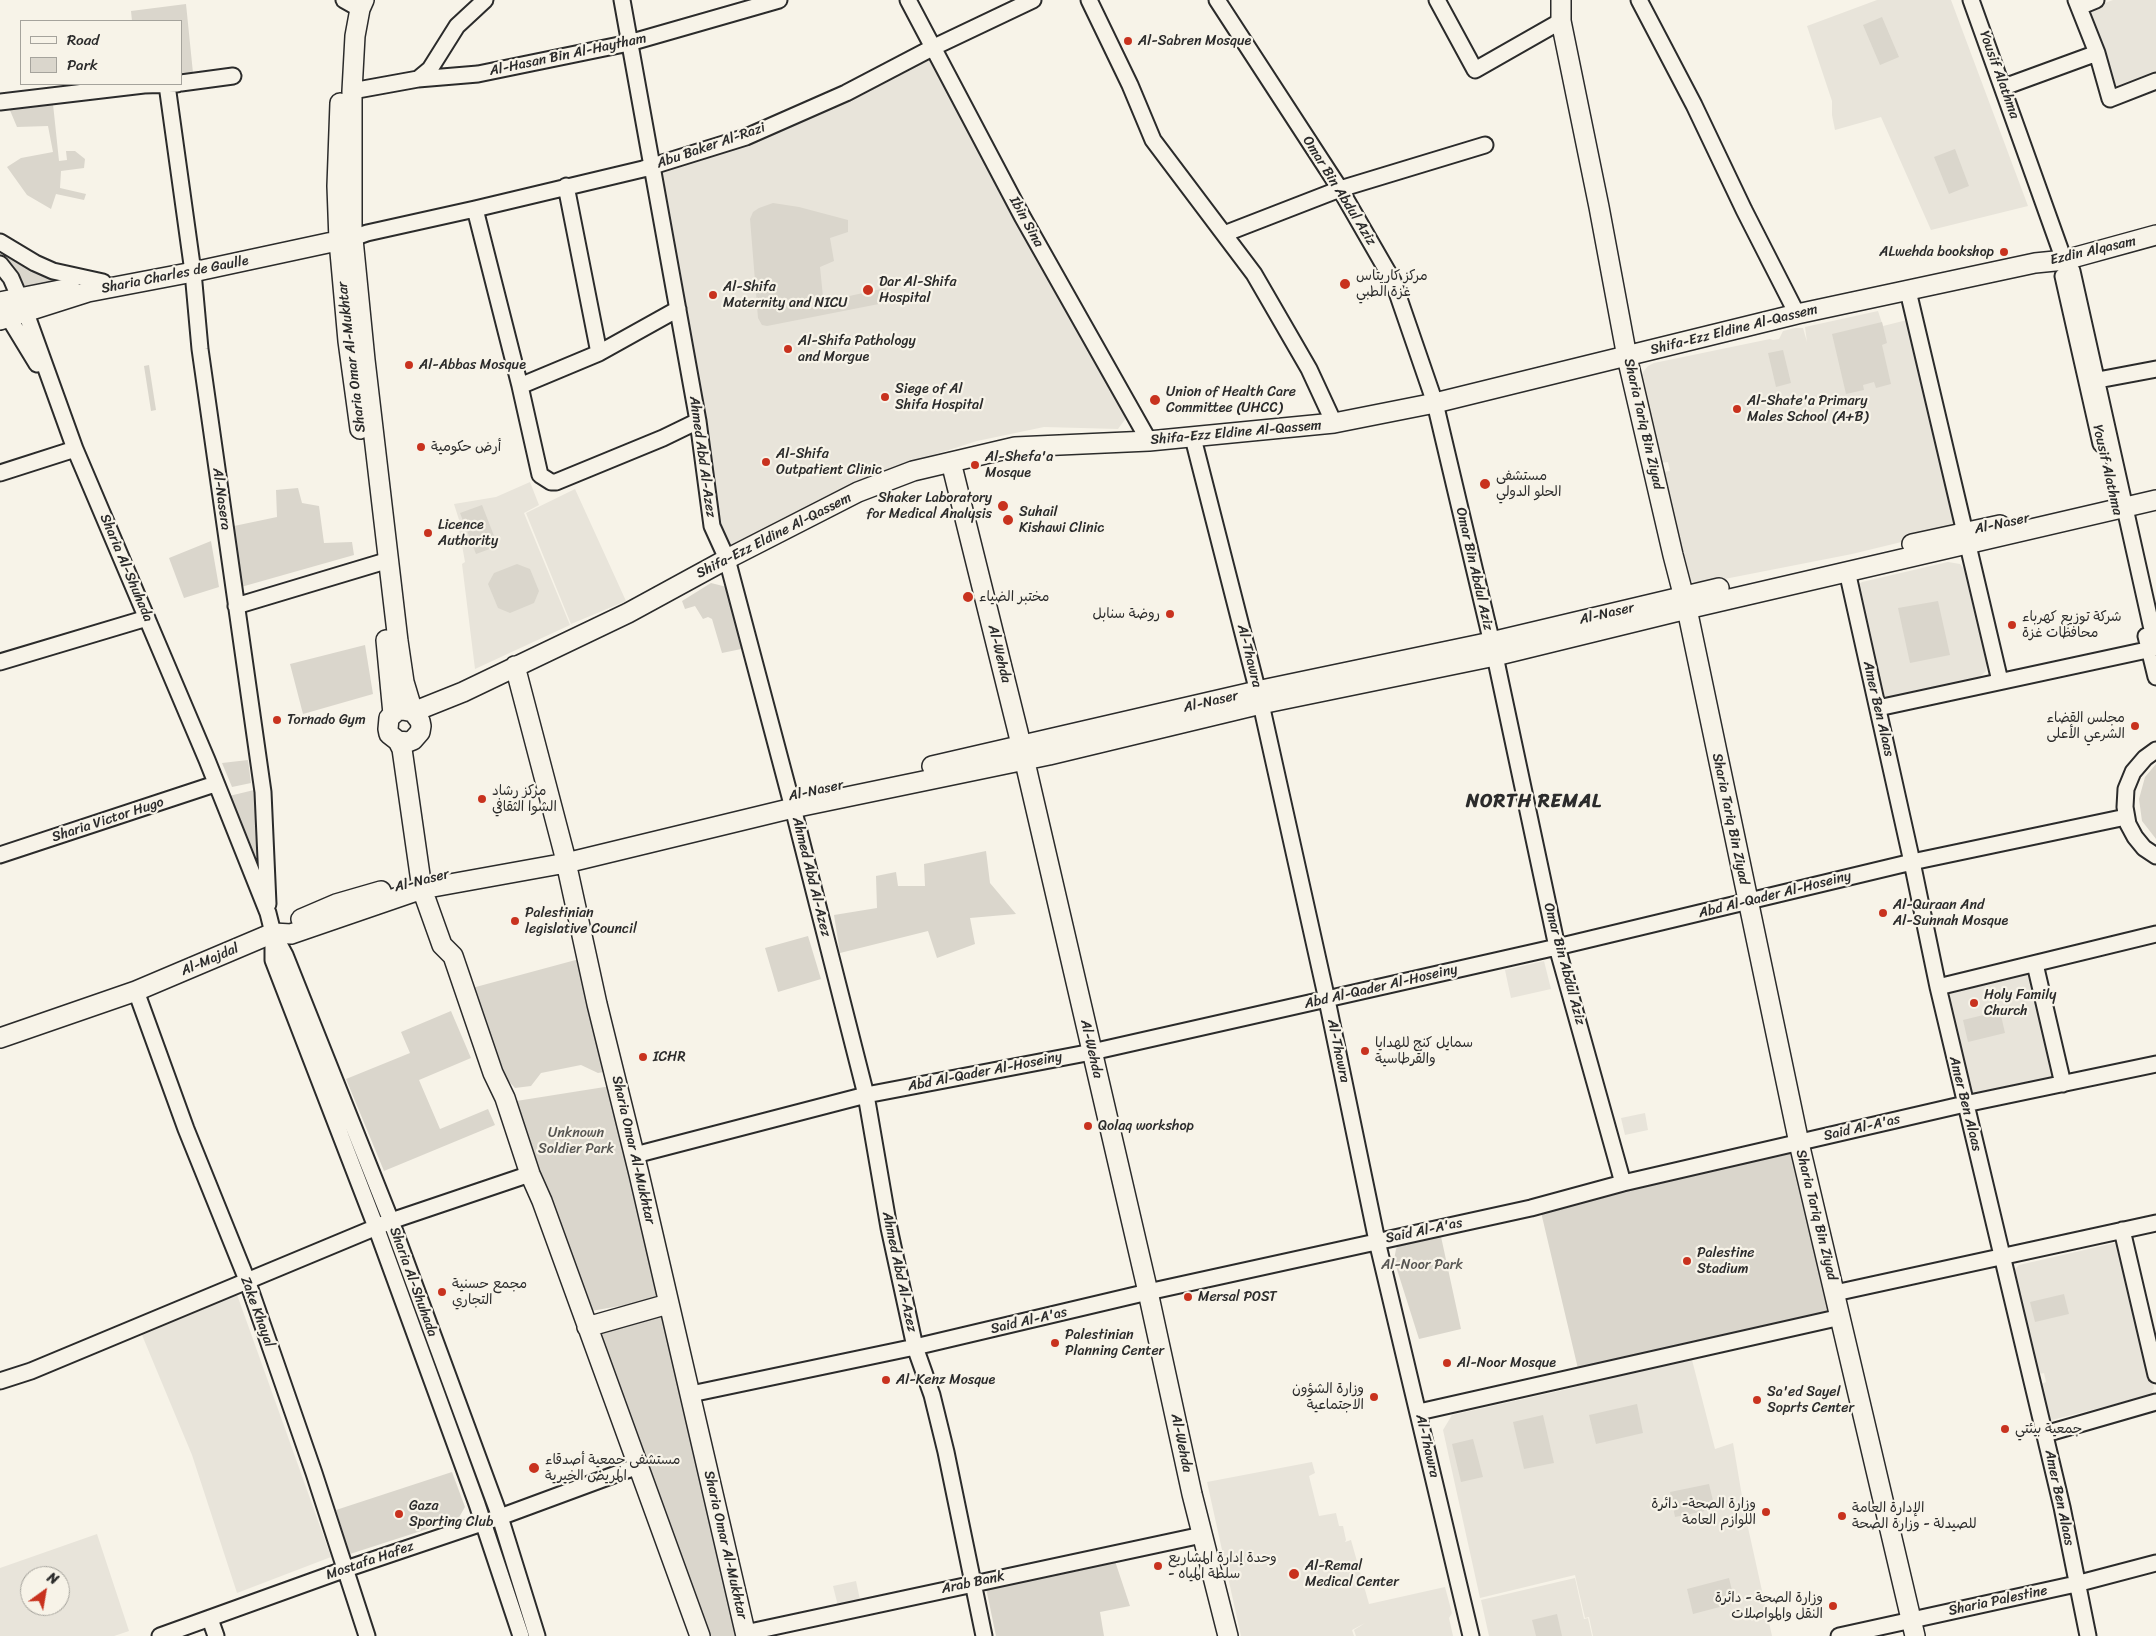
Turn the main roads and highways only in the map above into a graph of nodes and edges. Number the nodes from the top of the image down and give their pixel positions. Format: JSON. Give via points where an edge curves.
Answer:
{"nodes":[{"id":1,"x":1561,"y":0,"type":"edge"},
{"id":2,"x":353,"y":2,"type":"edge"},
{"id":3,"x":2156,"y":228,"type":"edge"},
{"id":4,"x":350,"y":234,"type":"junction"},
{"id":5,"x":2156,"y":235,"type":"edge"},
{"id":6,"x":2064,"y":258,"type":"junction"},
{"id":7,"x":2035,"y":263,"type":"joint"},
{"id":8,"x":192,"y":266,"type":"junction"},
{"id":9,"x":8,"y":307,"type":"edge"},
{"id":10,"x":1627,"y":357,"type":"junction"},
{"id":11,"x":951,"y":462,"type":"junction"},
{"id":12,"x":2156,"y":490,"type":"edge"},
{"id":13,"x":2156,"y":500,"type":"edge"},
{"id":14,"x":2119,"y":504,"type":"junction"},
{"id":15,"x":1967,"y":538,"type":"junction"},
{"id":16,"x":383,"y":561,"type":"junction"},
{"id":17,"x":1686,"y":602,"type":"junction"},
{"id":18,"x":515,"y":666,"type":"junction"},
{"id":19,"x":404,"y":682,"type":"junction"},
{"id":20,"x":467,"y":689,"type":"junction"},
{"id":21,"x":413,"y":712,"type":"junction"},
{"id":22,"x":393,"y":714,"type":"junction"},
{"id":23,"x":418,"y":734,"type":"junction"},
{"id":24,"x":398,"y":742,"type":"junction"},
{"id":25,"x":1023,"y":753,"type":"junction"},
{"id":26,"x":565,"y":858,"type":"junction"},
{"id":27,"x":427,"y":883,"type":"junction"},
{"id":28,"x":0,"y":1038,"type":"edge"},
{"id":29,"x":668,"y":1304,"type":"junction"},
{"id":30,"x":587,"y":1327,"type":"junction"},
{"id":31,"x":1913,"y":1628,"type":"edge"},
{"id":32,"x":746,"y":1635,"type":"edge"},
{"id":33,"x":700,"y":1636,"type":"edge"},
{"id":34,"x":1228,"y":1636,"type":"edge"}],
"edges":[{"from":1,"to":10,"type":"main road","name":"Sharia Tariq Bin Ziyad","via":[[1561,21]]},
{"from":2,"to":4,"type":"main road","name":"Sharia Omar Al-Mukhtar"},
{"from":2,"to":4,"type":"main road","name":"Sharia Omar Al-Mukhtar","via":[[344,22],[337,186]]},
{"from":3,"to":6,"type":"main road","name":"Ezdin Alqasam"},
{"from":4,"to":8,"type":"main road","name":"Sharia Charles de Gaulle"},
{"from":4,"to":16,"type":"main road","name":"Sharia Omar Al-Mukhtar"},
{"from":5,"to":6,"type":"main road","name":"Ezdin Alqasam"},
{"from":6,"to":7,"type":"main road","name":"Ezdin Alqasam"},
{"from":7,"to":10,"type":"main road","name":"Shifa-Ezz Eldine Al-Qassem","via":[[1797,314]]},
{"from":8,"to":9,"type":"main road","name":"Sharia Charles de Gaulle","via":[[88,292]]},
{"from":8,"to":9,"type":"main road","name":"Sharia Charles de Gaulle","via":[[103,282]]},
{"from":10,"to":11,"type":"main road","name":"Shifa-Ezz Eldine Al-Qassem","via":[[1435,404],[1334,423],[1193,438],[1014,447]]},
{"from":10,"to":17,"type":"main road","name":"Sharia Tariq Bin Ziyad"},
{"from":11,"to":18,"type":"main road","name":"Shifa-Ezz Eldine Al-Qassem","via":[[913,470],[858,492],[628,613]]},
{"from":11,"to":25,"type":"main road","name":"Al-Wehda"},
{"from":12,"to":14,"type":"main road","name":"Al-Naser"},
{"from":13,"to":14,"type":"main road","name":"Al-Naser"},
{"from":14,"to":15,"type":"main road","name":"Al-Naser"},
{"from":15,"to":17,"type":"main road","name":"Al-Naser"},
{"from":15,"to":17,"type":"main road","name":"Al-Naser","via":[[1847,571]]},
{"from":16,"to":19,"type":"main road","name":"Sharia Omar Al-Mukhtar"},
{"from":16,"to":22,"type":"main road","name":"Sharia Omar Al-Mukhtar"},
{"from":17,"to":25,"type":"main road","name":"Al-Naser","via":[[1493,649],[1259,697],[1048,755]]},
{"from":17,"to":31,"type":"main road","name":"Sharia Tariq Bin Ziyad","via":[[1799,1143]]},
{"from":18,"to":20,"type":"main road","name":"Shifa-Ezz Eldine Al-Qassem"},
{"from":18,"to":26,"type":"main road","name":"Sharia Omar Al-Mukhtar"},
{"from":19,"to":20,"type":"main road","via":[[440,698]]},
{"from":19,"to":21,"type":"main road","name":"Sharia Omar Al-Mukhtar"},
{"from":20,"to":21,"type":"main road"},
{"from":20,"to":23,"type":"main road"},
{"from":21,"to":22,"type":"main road","via":[[403,710]]},
{"from":21,"to":23,"type":"main road","via":[[420,721]]},
{"from":22,"to":24,"type":"main road","via":[[389,718],[388,729]]},
{"from":23,"to":24,"type":"main road","via":[[408,742]]},
{"from":23,"to":27,"type":"main road","via":[[414,752]]},
{"from":24,"to":27,"type":"main road","via":[[402,749]]},
{"from":25,"to":26,"type":"main road","name":"Al-Naser","via":[[792,803]]},
{"from":25,"to":34,"type":"main road","name":"Al-Wehda"},
{"from":26,"to":27,"type":"main road","name":"Al-Naser"},
{"from":26,"to":29,"type":"main road","name":"Sharia Omar Al-Mukhtar"},
{"from":27,"to":28,"type":"main road","name":"Al-Majdal","via":[[292,934],[273,933],[136,992]]},
{"from":27,"to":30,"type":"main road","via":[[442,945],[453,956]]},
{"from":29,"to":30,"type":"main road"},
{"from":29,"to":32,"type":"main road","name":"Sharia Omar Al-Mukhtar"},
{"from":30,"to":33,"type":"main road"}]}
